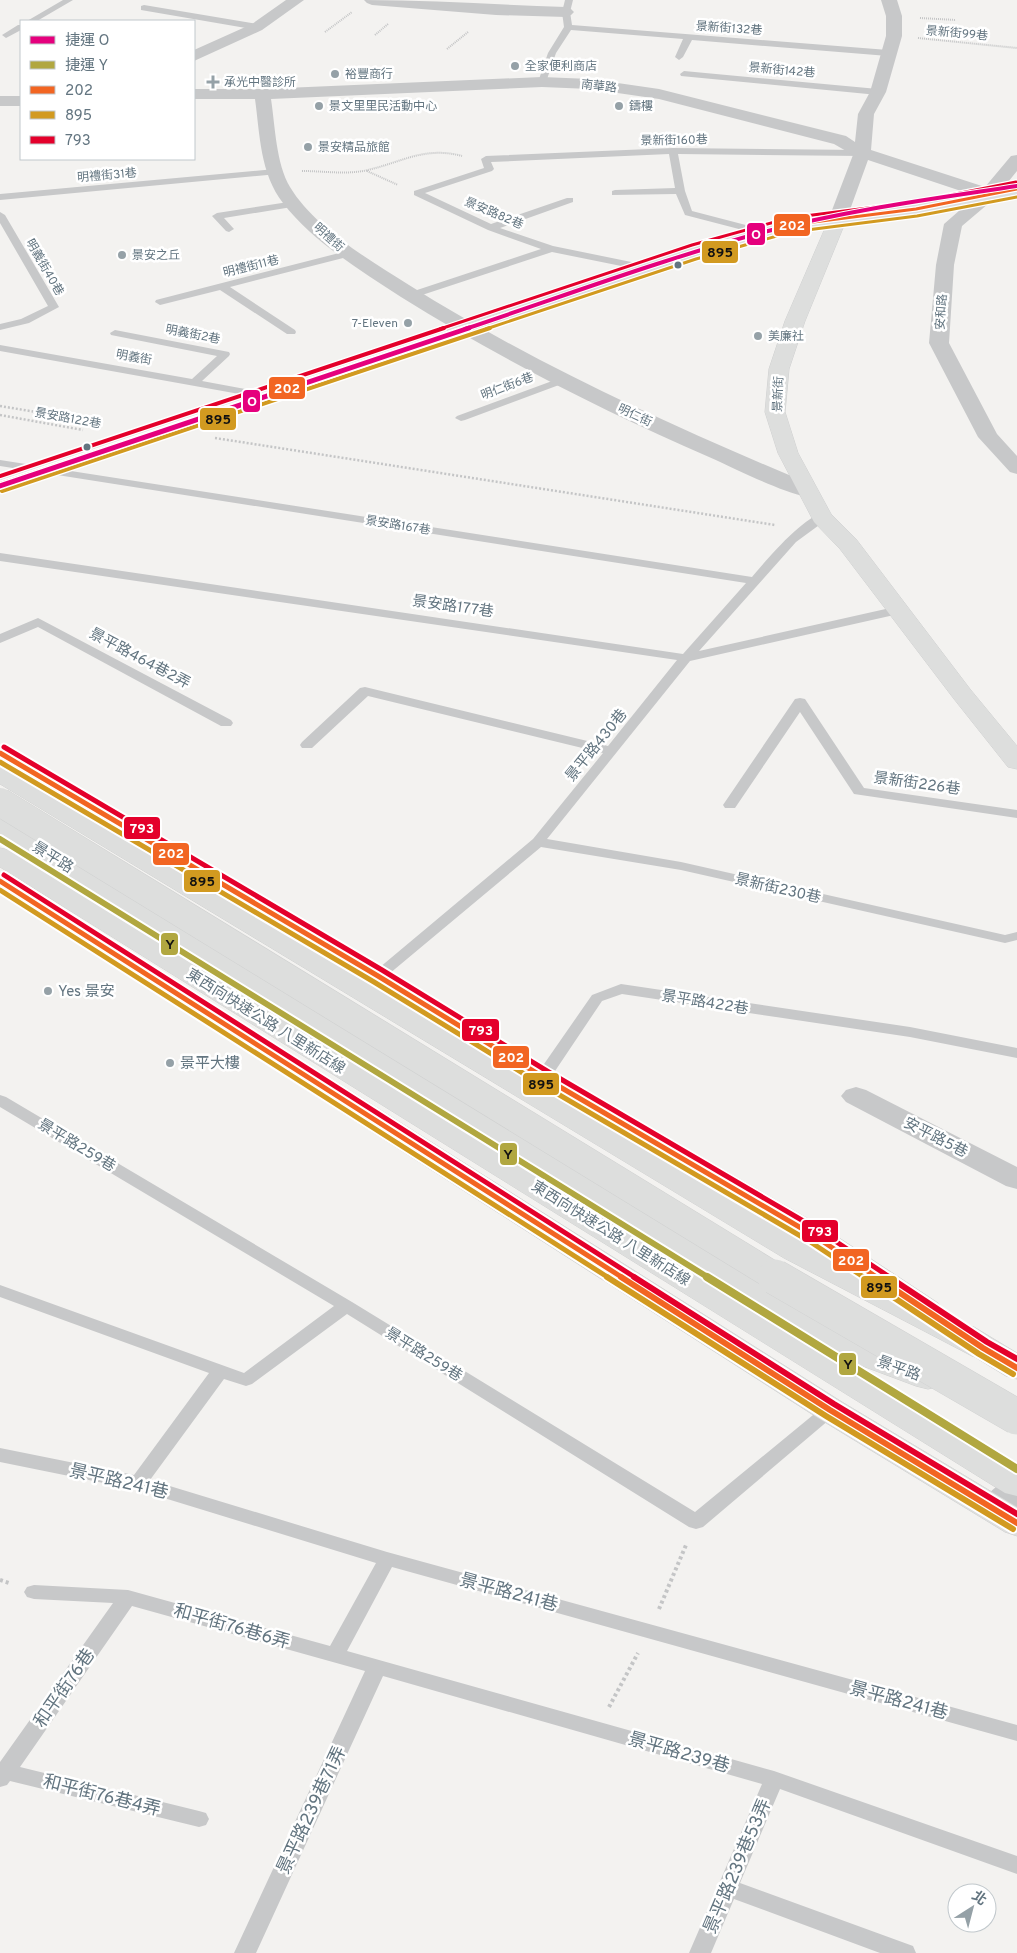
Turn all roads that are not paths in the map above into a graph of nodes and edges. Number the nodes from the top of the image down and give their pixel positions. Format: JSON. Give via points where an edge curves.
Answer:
{"nodes":[{"id":1,"x":69,"y":0,"type":"edge"},
{"id":2,"x":296,"y":0,"type":"edge"},
{"id":3,"x":372,"y":0,"type":"edge"},
{"id":4,"x":889,"y":0,"type":"edge"},
{"id":5,"x":144,"y":8,"type":"dead end"},
{"id":6,"x":567,"y":13,"type":"edge"},
{"id":7,"x":33,"y":20,"type":"edge"},
{"id":8,"x":257,"y":27,"type":"junction"},
{"id":9,"x":20,"y":28,"type":"edge"},
{"id":10,"x":6,"y":35,"type":"dead end"},
{"id":11,"x":688,"y":38,"type":"junction"},
{"id":12,"x":888,"y":53,"type":"junction"},
{"id":13,"x":195,"y":56,"type":"edge"},
{"id":14,"x":679,"y":57,"type":"dead end"},
{"id":15,"x":684,"y":74,"type":"dead end"},
{"id":16,"x":542,"y":82,"type":"junction"},
{"id":17,"x":878,"y":92,"type":"junction"},
{"id":18,"x":195,"y":94,"type":"edge"},
{"id":19,"x":262,"y":94,"type":"junction"},
{"id":20,"x":0,"y":101,"type":"edge"},
{"id":21,"x":20,"y":101,"type":"edge"},
{"id":22,"x":673,"y":151,"type":"junction"},
{"id":23,"x":862,"y":153,"type":"junction"},
{"id":24,"x":486,"y":160,"type":"joint"},
{"id":25,"x":1017,"y":160,"type":"edge"},
{"id":26,"x":275,"y":172,"type":"junction"},
{"id":27,"x":1017,"y":189,"type":"edge"},
{"id":28,"x":680,"y":191,"type":"junction"},
{"id":29,"x":615,"y":193,"type":"dead end"},
{"id":30,"x":989,"y":194,"type":"junction"},
{"id":31,"x":0,"y":197,"type":"edge"},
{"id":32,"x":570,"y":200,"type":"dead end"},
{"id":33,"x":295,"y":204,"type":"junction"},
{"id":34,"x":0,"y":215,"type":"edge"},
{"id":35,"x":838,"y":218,"type":"junction"},
{"id":36,"x":491,"y":228,"type":"junction"},
{"id":37,"x":229,"y":229,"type":"dead end"},
{"id":38,"x":762,"y":232,"type":"junction"},
{"id":39,"x":551,"y":249,"type":"junction"},
{"id":40,"x":348,"y":254,"type":"junction"},
{"id":41,"x":646,"y":268,"type":"junction"},
{"id":42,"x":222,"y":286,"type":"junction"},
{"id":43,"x":412,"y":295,"type":"junction"},
{"id":44,"x":160,"y":302,"type":"dead end"},
{"id":45,"x":0,"y":326,"type":"edge"},
{"id":46,"x":467,"y":329,"type":"junction"},
{"id":47,"x":291,"y":332,"type":"dead end"},
{"id":48,"x":116,"y":333,"type":"dead end"},
{"id":49,"x":0,"y":348,"type":"edge"},
{"id":50,"x":563,"y":380,"type":"junction"},
{"id":51,"x":195,"y":382,"type":"junction"},
{"id":52,"x":262,"y":395,"type":"junction"},
{"id":53,"x":461,"y":418,"type":"dead end"},
{"id":54,"x":0,"y":463,"type":"edge"},
{"id":55,"x":1017,"y":468,"type":"edge"},
{"id":56,"x":41,"y":469,"type":"junction"},
{"id":57,"x":0,"y":484,"type":"edge"},
{"id":58,"x":807,"y":491,"type":"junction"},
{"id":59,"x":822,"y":516,"type":"junction"},
{"id":60,"x":0,"y":557,"type":"edge"},
{"id":61,"x":755,"y":581,"type":"junction"},
{"id":62,"x":899,"y":610,"type":"junction"},
{"id":63,"x":0,"y":639,"type":"edge"},
{"id":64,"x":686,"y":658,"type":"junction"},
{"id":65,"x":226,"y":723,"type":"dead end"},
{"id":66,"x":308,"y":746,"type":"dead end"},
{"id":67,"x":613,"y":751,"type":"junction"},
{"id":68,"x":0,"y":753,"type":"edge"},
{"id":69,"x":1017,"y":762,"type":"edge"},
{"id":70,"x":0,"y":773,"type":"edge"},
{"id":71,"x":0,"y":802,"type":"edge"},
{"id":72,"x":730,"y":805,"type":"dead end"},
{"id":73,"x":1017,"y":814,"type":"edge"},
{"id":74,"x":0,"y":823,"type":"edge"},
{"id":75,"x":538,"y":842,"type":"junction"},
{"id":76,"x":0,"y":856,"type":"edge"},
{"id":77,"x":0,"y":882,"type":"edge"},
{"id":78,"x":1017,"y":936,"type":"edge"},
{"id":79,"x":378,"y":976,"type":"junction"},
{"id":80,"x":1017,"y":1053,"type":"edge"},
{"id":81,"x":543,"y":1077,"type":"junction"},
{"id":82,"x":856,"y":1096,"type":"dead end"},
{"id":83,"x":0,"y":1100,"type":"edge"},
{"id":84,"x":1017,"y":1179,"type":"edge"},
{"id":85,"x":0,"y":1291,"type":"edge"},
{"id":86,"x":346,"y":1306,"type":"junction"},
{"id":87,"x":984,"y":1348,"type":"junction"},
{"id":88,"x":1017,"y":1368,"type":"edge"},
{"id":89,"x":221,"y":1370,"type":"junction"},
{"id":90,"x":1017,"y":1398,"type":"edge"},
{"id":91,"x":830,"y":1410,"type":"junction"},
{"id":92,"x":1017,"y":1417,"type":"edge"},
{"id":93,"x":0,"y":1454,"type":"edge"},
{"id":94,"x":138,"y":1483,"type":"junction"},
{"id":95,"x":1017,"y":1484,"type":"edge"},
{"id":96,"x":1010,"y":1506,"type":"edge"},
{"id":97,"x":387,"y":1559,"type":"junction"},
{"id":98,"x":34,"y":1592,"type":"dead end"},
{"id":99,"x":128,"y":1597,"type":"junction"},
{"id":100,"x":335,"y":1655,"type":"junction"},
{"id":101,"x":377,"y":1668,"type":"junction"},
{"id":102,"x":1017,"y":1732,"type":"edge"},
{"id":103,"x":2,"y":1774,"type":"edge"},
{"id":104,"x":774,"y":1779,"type":"junction"},
{"id":105,"x":199,"y":1819,"type":"dead end"},
{"id":106,"x":1017,"y":1865,"type":"edge"},
{"id":107,"x":728,"y":1888,"type":"junction"},
{"id":108,"x":245,"y":1953,"type":"edge"},
{"id":109,"x":700,"y":1953,"type":"edge"},
{"id":110,"x":904,"y":1953,"type":"edge"}],
"edges":[{"from":1,"to":7,"type":"lane"},
{"from":2,"to":8,"type":"street"},
{"from":3,"to":6,"type":"street"},
{"from":4,"to":12,"type":"street","name":"景新街","via":[[894,16],[894,36]]},
{"from":5,"to":8,"type":"lane"},
{"from":6,"to":11,"type":"lane","name":"景新街132巷"},
{"from":6,"to":16,"type":"lane"},
{"from":8,"to":13,"type":"street"},
{"from":9,"to":10,"type":"lane"},
{"from":11,"to":12,"type":"lane","name":"景新街132巷"},
{"from":11,"to":14,"type":"lane"},
{"from":12,"to":17,"type":"street","name":"景新街"},
{"from":15,"to":17,"type":"lane","name":"景新街142巷"},
{"from":16,"to":19,"type":"street","name":"南華路"},
{"from":16,"to":23,"type":"street","name":"南華路","via":[[590,84],[659,94],[840,140]]},
{"from":17,"to":23,"type":"street","name":"景新街","via":[[866,114]]},
{"from":18,"to":19,"type":"street","name":"南華路"},
{"from":19,"to":26,"type":"street","name":"明禮街"},
{"from":20,"to":21,"type":"street"},
{"from":22,"to":23,"type":"lane","name":"景新街160巷"},
{"from":22,"to":24,"type":"lane","name":"景新街160巷"},
{"from":22,"to":28,"type":"lane"},
{"from":23,"to":30,"type":"street","name":"南華路"},
{"from":23,"to":35,"type":"street","name":"景新街"},
{"from":24,"to":36,"type":"lane","name":"景安路82巷","via":[[489,169],[417,193]]},
{"from":25,"to":30,"type":"street","name":"安和路"},
{"from":26,"to":31,"type":"lane","name":"明禮街31巷"},
{"from":26,"to":33,"type":"street","name":"明禮街","via":[[280,186]]},
{"from":27,"to":30,"type":"main road"},
{"from":28,"to":29,"type":"lane"},
{"from":28,"to":38,"type":"lane","via":[[688,213]]},
{"from":30,"to":35,"type":"main road"},
{"from":30,"to":55,"type":"street","name":"安和路","via":[[953,224],[945,265],[939,343],[988,437]]},
{"from":32,"to":36,"type":"lane"},
{"from":33,"to":37,"type":"lane","via":[[217,216]]},
{"from":33,"to":40,"type":"street","name":"明禮街"},
{"from":34,"to":45,"type":"lane","name":"明義街40巷","via":[[54,307],[25,321]]},
{"from":35,"to":38,"type":"main road"},
{"from":35,"to":58,"type":"main road","name":"景新街","via":[[795,321],[779,369],[775,412],[788,453]]},
{"from":36,"to":39,"type":"lane","name":"景安路82巷"},
{"from":38,"to":41,"type":"main road"},
{"from":39,"to":41,"type":"lane","name":"景安路82巷"},
{"from":39,"to":43,"type":"lane"},
{"from":40,"to":42,"type":"lane","name":"明禮街11巷"},
{"from":40,"to":43,"type":"street","name":"明禮街"},
{"from":41,"to":46,"type":"main road"},
{"from":42,"to":44,"type":"lane","name":"明禮街11巷"},
{"from":42,"to":47,"type":"lane"},
{"from":43,"to":46,"type":"street","name":"明禮街"},
{"from":46,"to":50,"type":"street","name":"明仁街"},
{"from":46,"to":52,"type":"main road"},
{"from":48,"to":51,"type":"lane","name":"明義街2巷","via":[[225,354]]},
{"from":49,"to":51,"type":"lane","name":"明義街"},
{"from":50,"to":53,"type":"lane","name":"明仁街6巷"},
{"from":50,"to":58,"type":"street","name":"明仁街","via":[[634,416]]},
{"from":51,"to":52,"type":"lane","name":"明義街"},
{"from":52,"to":56,"type":"main road"},
{"from":54,"to":56,"type":"lane","name":"景安路167巷"},
{"from":56,"to":57,"type":"main road"},
{"from":56,"to":61,"type":"lane","name":"景安路167巷"},
{"from":58,"to":59,"type":"main road","name":"景新街"},
{"from":59,"to":61,"type":"lane","name":"景平路430巷","via":[[792,539]]},
{"from":59,"to":62,"type":"main road","name":"景新街"},
{"from":60,"to":64,"type":"lane","name":"景安路177巷"},
{"from":61,"to":64,"type":"lane","name":"景平路430巷"},
{"from":62,"to":64,"type":"lane","name":"景安路177巷"},
{"from":62,"to":69,"type":"main road","name":"景新街"},
{"from":63,"to":65,"type":"lane","name":"景平路464巷2弄","via":[[38,622]]},
{"from":64,"to":67,"type":"lane","name":"景平路430巷"},
{"from":66,"to":67,"type":"lane","via":[[365,691]]},
{"from":67,"to":75,"type":"lane","name":"景平路430巷"},
{"from":68,"to":79,"type":"main road"},
{"from":70,"to":87,"type":"main road","via":[[796,1251]]},
{"from":71,"to":92,"type":"main road","bridge":true,"via":[[764,1271]]},
{"from":72,"to":73,"type":"lane","name":"景新街226巷","via":[[800,702],[859,791]]},
{"from":74,"to":90,"type":"main road","name":"景平路","via":[[828,1341],[924,1377]]},
{"from":75,"to":78,"type":"lane","name":"景新街230巷","via":[[681,866],[1005,939]]},
{"from":75,"to":79,"type":"lane","name":"景平路430巷"},
{"from":76,"to":95,"type":"main road","name":"東西向快速公路 八里新店線"},
{"from":77,"to":91,"type":"main road"},
{"from":79,"to":81,"type":"main road"},
{"from":80,"to":81,"type":"lane","name":"景平路422巷","via":[[910,1032],[621,989],[597,998]]},
{"from":81,"to":87,"type":"main road","via":[[813,1235]]},
{"from":82,"to":84,"type":"street","name":"安平路5巷"},
{"from":83,"to":86,"type":"lane","name":"景平路259巷"},
{"from":85,"to":89,"type":"lane"},
{"from":86,"to":89,"type":"lane","via":[[246,1380]]},
{"from":86,"to":91,"type":"lane","name":"景平路259巷","via":[[696,1522]]},
{"from":87,"to":88,"type":"main road"},
{"from":89,"to":94,"type":"lane"},
{"from":91,"to":96,"type":"main road"},
{"from":93,"to":94,"type":"lane","name":"景平路241巷"},
{"from":94,"to":97,"type":"lane","name":"景平路241巷"},
{"from":97,"to":100,"type":"lane"},
{"from":97,"to":102,"type":"lane","name":"景平路241巷"},
{"from":98,"to":99,"type":"lane","name":"和平街76巷6弄"},
{"from":99,"to":100,"type":"lane","name":"和平街76巷6弄"},
{"from":99,"to":103,"type":"lane","name":"和平街76巷"},
{"from":100,"to":101,"type":"lane","name":"景平路239巷"},
{"from":101,"to":104,"type":"lane","name":"景平路239巷"},
{"from":101,"to":108,"type":"lane","name":"景平路239巷71弄"},
{"from":103,"to":105,"type":"lane","name":"和平街76巷4弄"},
{"from":104,"to":106,"type":"lane","name":"景平路239巷"},
{"from":104,"to":107,"type":"lane","name":"景平路239巷53弄"},
{"from":107,"to":109,"type":"lane","name":"景平路239巷53弄"},
{"from":107,"to":110,"type":"lane"}]}
